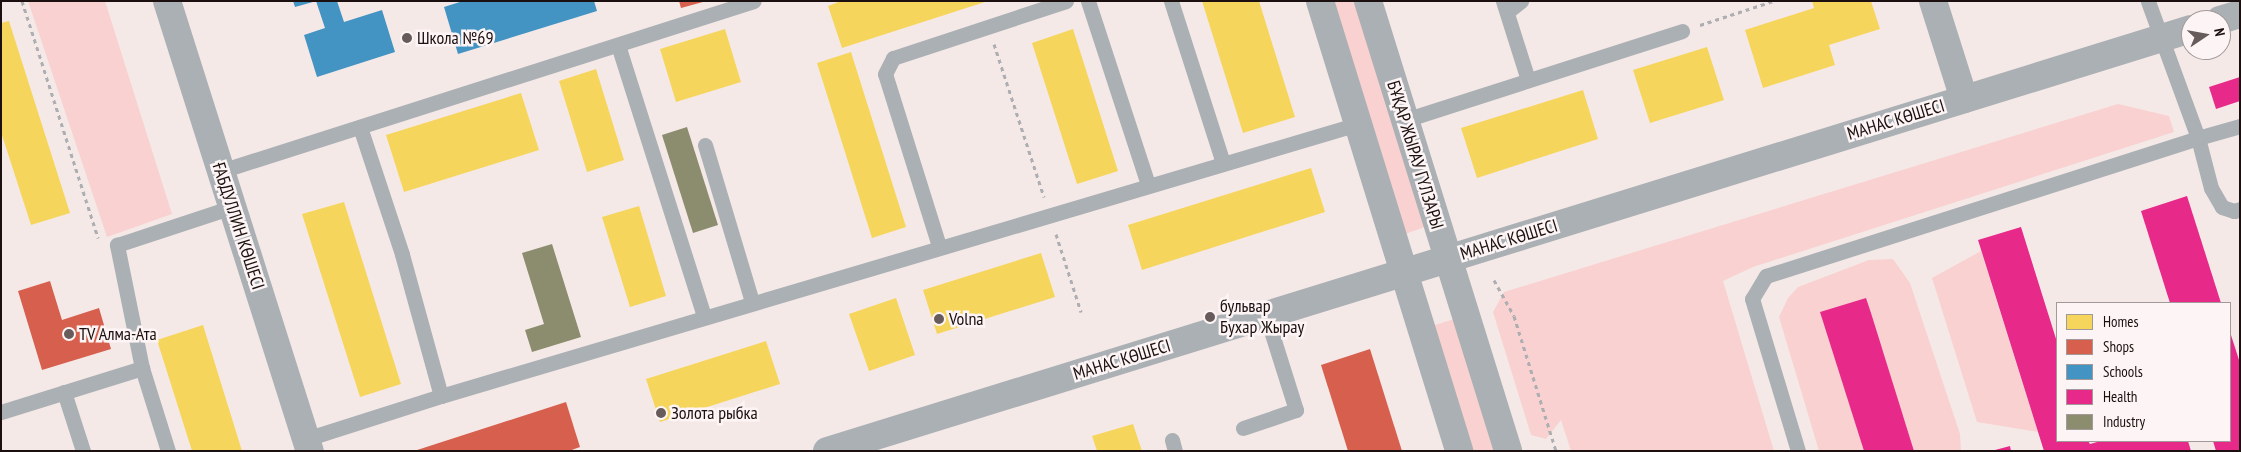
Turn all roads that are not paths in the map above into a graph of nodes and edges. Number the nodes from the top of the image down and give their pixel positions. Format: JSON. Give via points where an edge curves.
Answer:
{"nodes":[{"id":1,"x":167,"y":1,"type":"edge"},
{"id":2,"x":754,"y":1,"type":"edge"},
{"id":3,"x":1066,"y":1,"type":"edge"},
{"id":4,"x":1088,"y":1,"type":"edge"},
{"id":5,"x":1171,"y":1,"type":"edge"},
{"id":6,"x":1320,"y":1,"type":"edge"},
{"id":7,"x":1368,"y":1,"type":"edge"},
{"id":8,"x":1521,"y":1,"type":"edge"},
{"id":9,"x":1933,"y":1,"type":"edge"},
{"id":10,"x":2148,"y":1,"type":"edge"},
{"id":11,"x":1505,"y":7,"type":"edge"},
{"id":12,"x":1682,"y":31,"type":"road end"},
{"id":13,"x":2181,"y":32,"type":"edge"},
{"id":14,"x":2160,"y":39,"type":"junction"},
{"id":15,"x":618,"y":44,"type":"junction"},
{"id":16,"x":1528,"y":80,"type":"junction"},
{"id":17,"x":1964,"y":99,"type":"junction"},
{"id":18,"x":1405,"y":120,"type":"junction"},
{"id":19,"x":1358,"y":124,"type":"junction"},
{"id":20,"x":2240,"y":126,"type":"edge"},
{"id":21,"x":360,"y":127,"type":"junction"},
{"id":22,"x":2198,"y":138,"type":"junction"},
{"id":23,"x":705,"y":145,"type":"dead end"},
{"id":24,"x":1223,"y":163,"type":"junction"},
{"id":25,"x":221,"y":171,"type":"junction"},
{"id":26,"x":1148,"y":185,"type":"junction"},
{"id":27,"x":232,"y":207,"type":"junction"},
{"id":28,"x":2240,"y":209,"type":"edge"},
{"id":29,"x":939,"y":246,"type":"junction"},
{"id":30,"x":1447,"y":259,"type":"junction"},
{"id":31,"x":1402,"y":273,"type":"junction"},
{"id":32,"x":752,"y":302,"type":"junction"},
{"id":33,"x":1266,"y":315,"type":"junction"},
{"id":34,"x":704,"y":316,"type":"junction"},
{"id":35,"x":142,"y":368,"type":"junction"},
{"id":36,"x":64,"y":392,"type":"junction"},
{"id":37,"x":441,"y":396,"type":"junction"},
{"id":38,"x":1,"y":412,"type":"edge"},
{"id":39,"x":1243,"y":428,"type":"dead end"},
{"id":40,"x":308,"y":445,"type":"edge"},
{"id":41,"x":83,"y":451,"type":"edge"},
{"id":42,"x":168,"y":451,"type":"edge"},
{"id":43,"x":827,"y":451,"type":"edge"},
{"id":44,"x":1459,"y":451,"type":"edge"},
{"id":45,"x":1508,"y":451,"type":"edge"},
{"id":46,"x":1798,"y":451,"type":"edge"}],
"edges":[{"from":1,"to":25,"type":"street","name":"ҒАБДУЛЛИН КӨШЕСІ"},
{"from":2,"to":15,"type":"lane"},
{"from":3,"to":29,"type":"lane","via":[[893,58],[885,74]]},
{"from":4,"to":26,"type":"lane"},
{"from":5,"to":24,"type":"lane"},
{"from":6,"to":19,"type":"street"},
{"from":7,"to":18,"type":"street","name":"БҰҚАР ЖЫРАУ ГҮЛЗАРЫ"},
{"from":8,"to":11,"type":"lane"},
{"from":9,"to":17,"type":"street"},
{"from":10,"to":14,"type":"lane"},
{"from":11,"to":16,"type":"lane"},
{"from":12,"to":16,"type":"lane"},
{"from":13,"to":14,"type":"street","name":"МАНАС КӨШЕСІ"},
{"from":14,"to":17,"type":"street","name":"МАНАС КӨШЕСІ"},
{"from":14,"to":22,"type":"lane"},
{"from":15,"to":21,"type":"lane"},
{"from":15,"to":34,"type":"lane"},
{"from":16,"to":18,"type":"lane"},
{"from":17,"to":30,"type":"street","name":"МАНАС КӨШЕСІ"},
{"from":18,"to":30,"type":"street","name":"БҰҚАР ЖЫРАУ ГҮЛЗАРЫ"},
{"from":19,"to":24,"type":"lane"},
{"from":19,"to":31,"type":"street"},
{"from":20,"to":22,"type":"lane"},
{"from":21,"to":25,"type":"lane"},
{"from":21,"to":37,"type":"lane","via":[[402,254]]},
{"from":22,"to":28,"type":"lane","via":[[2211,188],[2222,207],[2234,211]]},
{"from":22,"to":46,"type":"lane","via":[[1766,276],[1752,299]]},
{"from":23,"to":32,"type":"lane"},
{"from":24,"to":26,"type":"lane"},
{"from":25,"to":27,"type":"street","name":"ҒАБДУЛЛИН КӨШЕСІ"},
{"from":26,"to":29,"type":"lane"},
{"from":27,"to":35,"type":"lane","via":[[117,245]]},
{"from":27,"to":40,"type":"street","name":"ҒАБДУЛЛИН КӨШЕСІ"},
{"from":29,"to":32,"type":"lane"},
{"from":30,"to":31,"type":"street","name":"МАНАС КӨШЕСІ"},
{"from":30,"to":45,"type":"street","name":"БҰҚАР ЖЫРАУ ГҮЛЗАРЫ"},
{"from":31,"to":33,"type":"street","name":"МАНАС КӨШЕСІ"},
{"from":31,"to":44,"type":"street"},
{"from":32,"to":34,"type":"lane"},
{"from":33,"to":39,"type":"lane","via":[[1296,410]]},
{"from":33,"to":43,"type":"street","name":"МАНАС КӨШЕСІ"},
{"from":34,"to":37,"type":"lane"},
{"from":35,"to":36,"type":"lane"},
{"from":35,"to":42,"type":"lane"},
{"from":36,"to":38,"type":"lane"},
{"from":36,"to":41,"type":"lane"},
{"from":37,"to":40,"type":"lane"}]}
